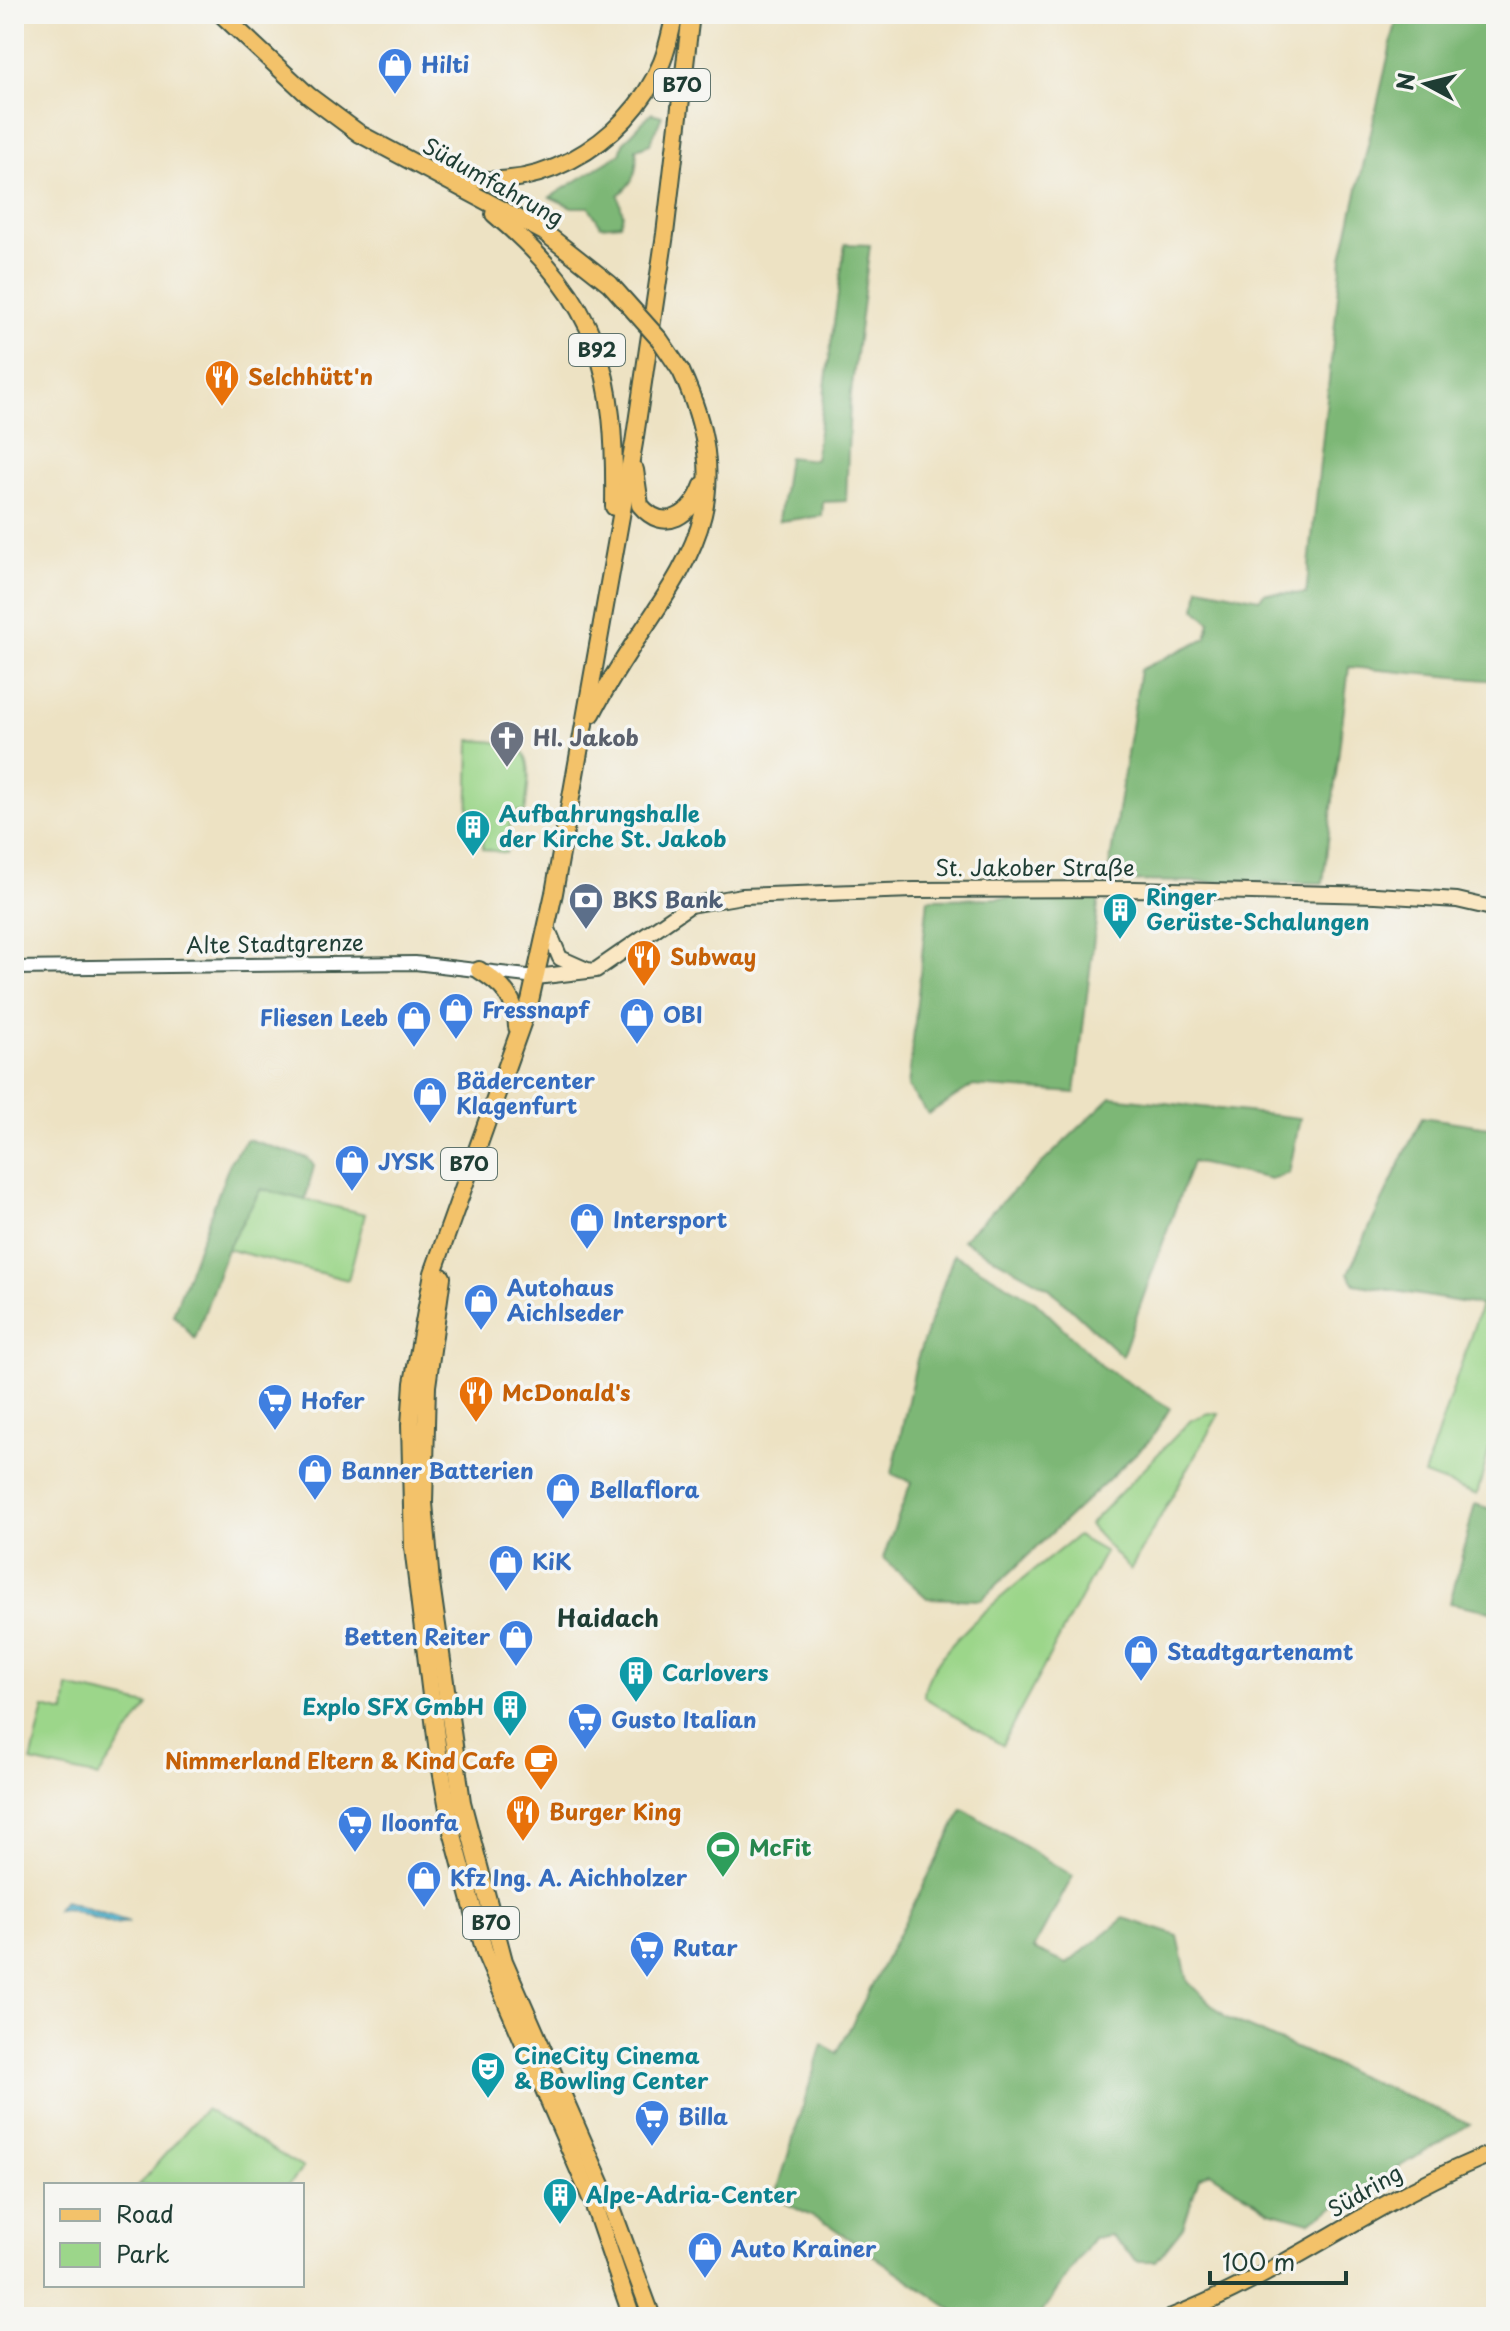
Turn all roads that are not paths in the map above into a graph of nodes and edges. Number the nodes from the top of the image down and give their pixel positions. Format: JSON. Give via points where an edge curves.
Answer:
{"nodes":[{"id":1,"x":221,"y":14,"type":"edge"},
{"id":2,"x":675,"y":14,"type":"edge"},
{"id":3,"x":691,"y":14,"type":"edge"},
{"id":4,"x":387,"y":149,"type":"junction"},
{"id":5,"x":472,"y":195,"type":"junction"},
{"id":6,"x":634,"y":443,"type":"junction"},
{"id":7,"x":708,"y":473,"type":"junction"},
{"id":8,"x":613,"y":550,"type":"junction"},
{"id":9,"x":583,"y":734,"type":"junction"},
{"id":10,"x":1496,"y":909,"type":"edge"},
{"id":11,"x":547,"y":927,"type":"junction"},
{"id":12,"x":14,"y":968,"type":"edge"},
{"id":13,"x":479,"y":970,"type":"junction"},
{"id":14,"x":596,"y":970,"type":"junction"},
{"id":15,"x":536,"y":977,"type":"junction"},
{"id":16,"x":518,"y":1034,"type":"junction"},
{"id":17,"x":444,"y":1244,"type":"junction"},
{"id":18,"x":410,"y":1425,"type":"junction"},
{"id":19,"x":425,"y":1440,"type":"junction"},
{"id":20,"x":417,"y":1501,"type":"junction"},
{"id":21,"x":454,"y":1802,"type":"junction"},
{"id":22,"x":1496,"y":2152,"type":"edge"},
{"id":23,"x":632,"y":2317,"type":"edge"},
{"id":24,"x":652,"y":2317,"type":"edge"},
{"id":25,"x":1172,"y":2317,"type":"edge"}],
"edges":[{"from":1,"to":4,"type":"main road","name":"Südumfahrung","number":"B92","via":[[309,96]]},
{"from":2,"to":4,"type":"main road","number":"B92","via":[[661,64],[626,118],[557,168],[511,180],[470,179]]},
{"from":3,"to":6,"type":"main road","number":"B70"},
{"from":4,"to":5,"type":"main road","name":"Südumfahrung","number":"B92"},
{"from":5,"to":7,"type":"main road","name":"Südumfahrung","number":"B92","bridge":true,"via":[[544,232],[610,284],[660,340],[681,371],[702,425]]},
{"from":5,"to":8,"type":"main road","number":"B92","via":[[548,263],[579,306],[604,367],[615,430]]},
{"from":6,"to":7,"type":"main road","via":[[636,493],[640,505],[656,518],[687,512]]},
{"from":6,"to":8,"type":"main road","number":"B70"},
{"from":7,"to":9,"type":"main road","name":"Südumfahrung","number":"B92","via":[[694,548],[619,664]]},
{"from":8,"to":9,"type":"main road","number":"B70"},
{"from":9,"to":11,"type":"main road","number":"B70"},
{"from":10,"to":14,"type":"main road","name":"St. Jakober Straße","via":[[1457,900],[1376,895],[1149,889],[742,896],[690,905]]},
{"from":11,"to":14,"type":"main road","via":[[560,958],[578,969]]},
{"from":11,"to":15,"type":"main road","number":"B70"},
{"from":12,"to":13,"type":"street","name":"Alte Stadtgrenze","via":[[338,962]]},
{"from":13,"to":15,"type":"street","name":"Alte Stadtgrenze"},
{"from":13,"to":16,"type":"main road","via":[[501,984],[512,999]]},
{"from":14,"to":15,"type":"main road","name":"St. Jakober Straße"},
{"from":15,"to":16,"type":"main road","number":"B70"},
{"from":16,"to":17,"type":"main road","number":"B70"},
{"from":17,"to":18,"type":"main road","number":"B70","via":[[426,1307]]},
{"from":17,"to":19,"type":"main road","number":"B70"},
{"from":18,"to":19,"type":"main road"},
{"from":18,"to":20,"type":"main road","number":"B70"},
{"from":19,"to":20,"type":"main road","number":"B70"},
{"from":20,"to":21,"type":"main road","number":"B70"},
{"from":21,"to":23,"type":"main road","number":"B70","via":[[485,1953],[593,2203]]},
{"from":21,"to":24,"type":"main road","number":"B70","via":[[496,1939],[610,2203]]},
{"from":22,"to":25,"type":"main road","name":"Südring","via":[[1450,2169],[1246,2284]]}]}
